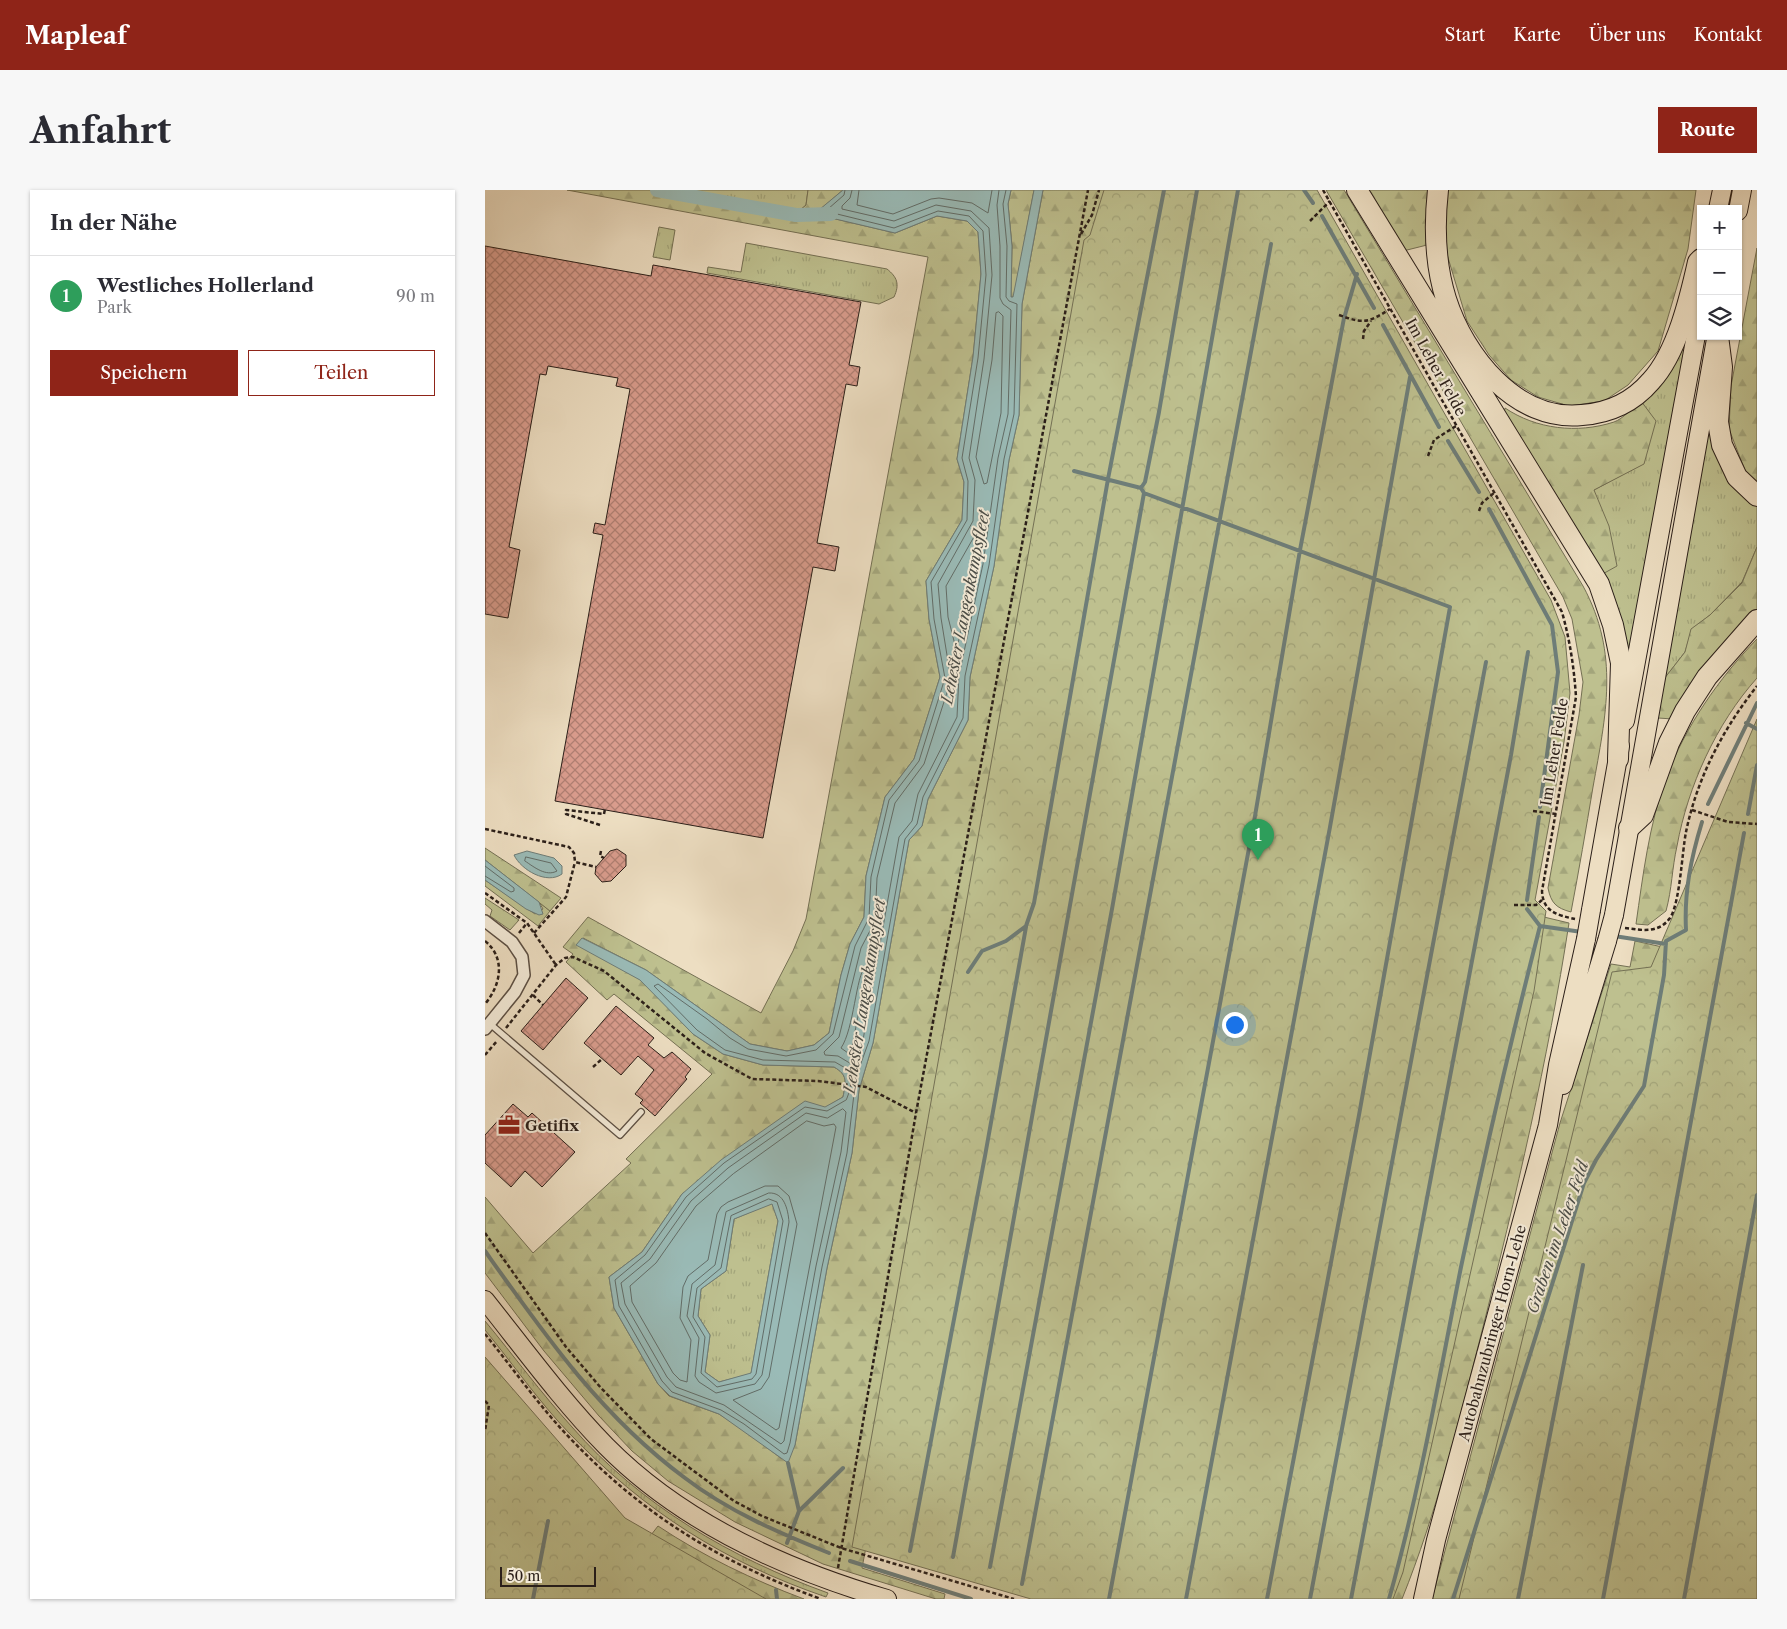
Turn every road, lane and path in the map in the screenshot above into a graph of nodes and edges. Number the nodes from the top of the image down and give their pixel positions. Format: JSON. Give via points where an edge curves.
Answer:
{"nodes":[{"id":1,"x":1088,"y":190,"type":"edge"},
{"id":2,"x":1099,"y":190,"type":"edge"},
{"id":3,"x":1323,"y":190,"type":"edge"},
{"id":4,"x":1357,"y":190,"type":"edge"},
{"id":5,"x":1438,"y":190,"type":"edge"},
{"id":6,"x":1722,"y":190,"type":"edge"},
{"id":7,"x":1742,"y":190,"type":"edge"},
{"id":8,"x":1330,"y":201,"type":"junction"},
{"id":9,"x":1719,"y":205,"type":"edge"},
{"id":10,"x":1739,"y":205,"type":"edge"},
{"id":11,"x":1310,"y":221,"type":"dead end"},
{"id":12,"x":1079,"y":238,"type":"junction"},
{"id":13,"x":1697,"y":266,"type":"edge"},
{"id":14,"x":1390,"y":308,"type":"junction"},
{"id":15,"x":1339,"y":315,"type":"dead end"},
{"id":16,"x":1371,"y":321,"type":"junction"},
{"id":17,"x":1697,"y":330,"type":"edge"},
{"id":18,"x":1363,"y":340,"type":"dead end"},
{"id":19,"x":1716,"y":340,"type":"edge"},
{"id":20,"x":1718,"y":340,"type":"edge"},
{"id":21,"x":1456,"y":426,"type":"junction"},
{"id":22,"x":1428,"y":456,"type":"dead end"},
{"id":23,"x":1495,"y":492,"type":"junction"},
{"id":24,"x":1757,"y":496,"type":"edge"},
{"id":25,"x":1479,"y":511,"type":"dead end"},
{"id":26,"x":1757,"y":620,"type":"edge"},
{"id":27,"x":1757,"y":686,"type":"edge"},
{"id":28,"x":1618,"y":759,"type":"junction"},
{"id":29,"x":605,"y":809,"type":"dead end"},
{"id":30,"x":1692,"y":810,"type":"junction"},
{"id":31,"x":1533,"y":811,"type":"dead end"},
{"id":32,"x":1556,"y":814,"type":"junction"},
{"id":33,"x":1757,"y":824,"type":"edge"},
{"id":34,"x":600,"y":825,"type":"dead end"},
{"id":35,"x":1629,"y":828,"type":"junction"},
{"id":36,"x":485,"y":829,"type":"edge"},
{"id":37,"x":601,"y":851,"type":"dead end"},
{"id":38,"x":603,"y":858,"type":"dead end"},
{"id":39,"x":575,"y":862,"type":"junction"},
{"id":40,"x":596,"y":867,"type":"dead end"},
{"id":41,"x":485,"y":893,"type":"edge"},
{"id":42,"x":1543,"y":900,"type":"junction"},
{"id":43,"x":1514,"y":905,"type":"dead end"},
{"id":44,"x":1584,"y":915,"type":"junction"},
{"id":45,"x":485,"y":921,"type":"edge"},
{"id":46,"x":1616,"y":921,"type":"junction"},
{"id":47,"x":534,"y":933,"type":"junction"},
{"id":48,"x":485,"y":941,"type":"edge"},
{"id":49,"x":556,"y":965,"type":"junction"},
{"id":50,"x":533,"y":995,"type":"junction"},
{"id":51,"x":485,"y":1004,"type":"edge"},
{"id":52,"x":543,"y":1004,"type":"dead end"},
{"id":53,"x":487,"y":1026,"type":"edge"},
{"id":54,"x":502,"y":1034,"type":"junction"},
{"id":55,"x":485,"y":1055,"type":"edge"},
{"id":56,"x":602,"y":1059,"type":"dead end"},
{"id":57,"x":593,"y":1067,"type":"dead end"},
{"id":58,"x":641,"y":1112,"type":"dead end"},
{"id":59,"x":916,"y":1114,"type":"junction"},
{"id":60,"x":1548,"y":1125,"type":"junction"},
{"id":61,"x":485,"y":1233,"type":"edge"},
{"id":62,"x":485,"y":1300,"type":"edge"},
{"id":63,"x":485,"y":1401,"type":"edge"},
{"id":64,"x":485,"y":1431,"type":"edge"},
{"id":65,"x":1435,"y":1540,"type":"junction"},
{"id":66,"x":841,"y":1548,"type":"junction"},
{"id":67,"x":887,"y":1599,"type":"edge"},
{"id":68,"x":1014,"y":1599,"type":"edge"},
{"id":69,"x":1411,"y":1599,"type":"edge"},
{"id":70,"x":1423,"y":1599,"type":"edge"}],
"edges":[{"from":1,"to":12,"type":"path"},
{"from":2,"to":12,"type":"path","via":[[1092,214]]},
{"from":3,"to":8,"type":"path","name":"Im Leher Felde"},
{"from":4,"to":28,"type":"highway","via":[[1599,584],[1621,663]]},
{"from":5,"to":13,"type":"highway","via":[[1435,216],[1438,264],[1446,300],[1460,329],[1482,366],[1505,390],[1547,414],[1567,417],[1601,414],[1635,397],[1665,361],[1689,299]]},
{"from":6,"to":9,"type":"main road"},
{"from":7,"to":10,"type":"main road"},
{"from":8,"to":11,"type":"path"},
{"from":8,"to":14,"type":"path","name":"Im Leher Felde"},
{"from":12,"to":59,"type":"path"},
{"from":14,"to":16,"type":"path"},
{"from":14,"to":21,"type":"path","name":"Im Leher Felde"},
{"from":15,"to":16,"type":"path","via":[[1359,322]]},
{"from":16,"to":18,"type":"path"},
{"from":17,"to":28,"type":"main road"},
{"from":19,"to":35,"type":"main road"},
{"from":20,"to":24,"type":"highway","via":[[1722,367],[1718,422],[1722,445],[1737,477]]},
{"from":21,"to":22,"type":"path","via":[[1434,440]]},
{"from":21,"to":23,"type":"path","name":"Im Leher Felde"},
{"from":23,"to":25,"type":"path","via":[[1482,503]]},
{"from":23,"to":32,"type":"path","name":"Im Leher Felde","via":[[1562,612],[1569,637],[1575,697]]},
{"from":26,"to":35,"type":"highway","via":[[1707,677],[1685,711],[1669,743],[1643,815]]},
{"from":27,"to":30,"type":"path","via":[[1735,713],[1717,744]]},
{"from":28,"to":44,"type":"main road"},
{"from":29,"to":34,"type":"path","via":[[604,814],[566,810],[566,814]]},
{"from":30,"to":33,"type":"path","via":[[1728,822]]},
{"from":30,"to":46,"type":"path","via":[[1671,917],[1658,929],[1644,930]]},
{"from":31,"to":32,"type":"path"},
{"from":32,"to":42,"type":"path","name":"Im Leher Felde"},
{"from":35,"to":46,"type":"main road"},
{"from":36,"to":39,"type":"path","via":[[569,848],[574,852]]},
{"from":37,"to":38,"type":"path"},
{"from":39,"to":40,"type":"path"},
{"from":39,"to":47,"type":"path","via":[[566,897]]},
{"from":41,"to":47,"type":"path","via":[[527,923]]},
{"from":42,"to":43,"type":"path","via":[[1536,905]]},
{"from":42,"to":44,"type":"path","via":[[1552,913]]},
{"from":44,"to":60,"type":"main road","bridge":true,"via":[[1586,939]]},
{"from":45,"to":53,"type":"street","via":[[512,942],[522,957],[524,975],[515,992]]},
{"from":46,"to":60,"type":"main road","bridge":true,"via":[[1607,941],[1572,1061]]},
{"from":47,"to":49,"type":"path"},
{"from":48,"to":51,"type":"path","via":[[497,956],[499,974],[497,986]]},
{"from":49,"to":50,"type":"path"},
{"from":49,"to":59,"type":"path","via":[[565,958],[573,957],[604,971],[705,1053],[752,1079],[866,1087]]},
{"from":50,"to":52,"type":"path"},
{"from":50,"to":54,"type":"path"},
{"from":53,"to":54,"type":"lane"},
{"from":54,"to":55,"type":"path"},
{"from":54,"to":58,"type":"lane","via":[[620,1136]]},
{"from":56,"to":57,"type":"path"},
{"from":59,"to":66,"type":"path"},
{"from":60,"to":65,"type":"main road","name":"Autobahnzubringer Horn-Lehe"},
{"from":61,"to":66,"type":"path","via":[[566,1347],[651,1438],[734,1501]]},
{"from":62,"to":67,"type":"main road","via":[[575,1412],[608,1447],[658,1490],[744,1544],[835,1584]]},
{"from":63,"to":64,"type":"path","via":[[489,1405]]},
{"from":65,"to":69,"type":"main road","name":"Autobahnzubringer Horn-Lehe"},
{"from":65,"to":70,"type":"main road","name":"Autobahnzubringer Horn-Lehe"},
{"from":66,"to":68,"type":"path"}]}
